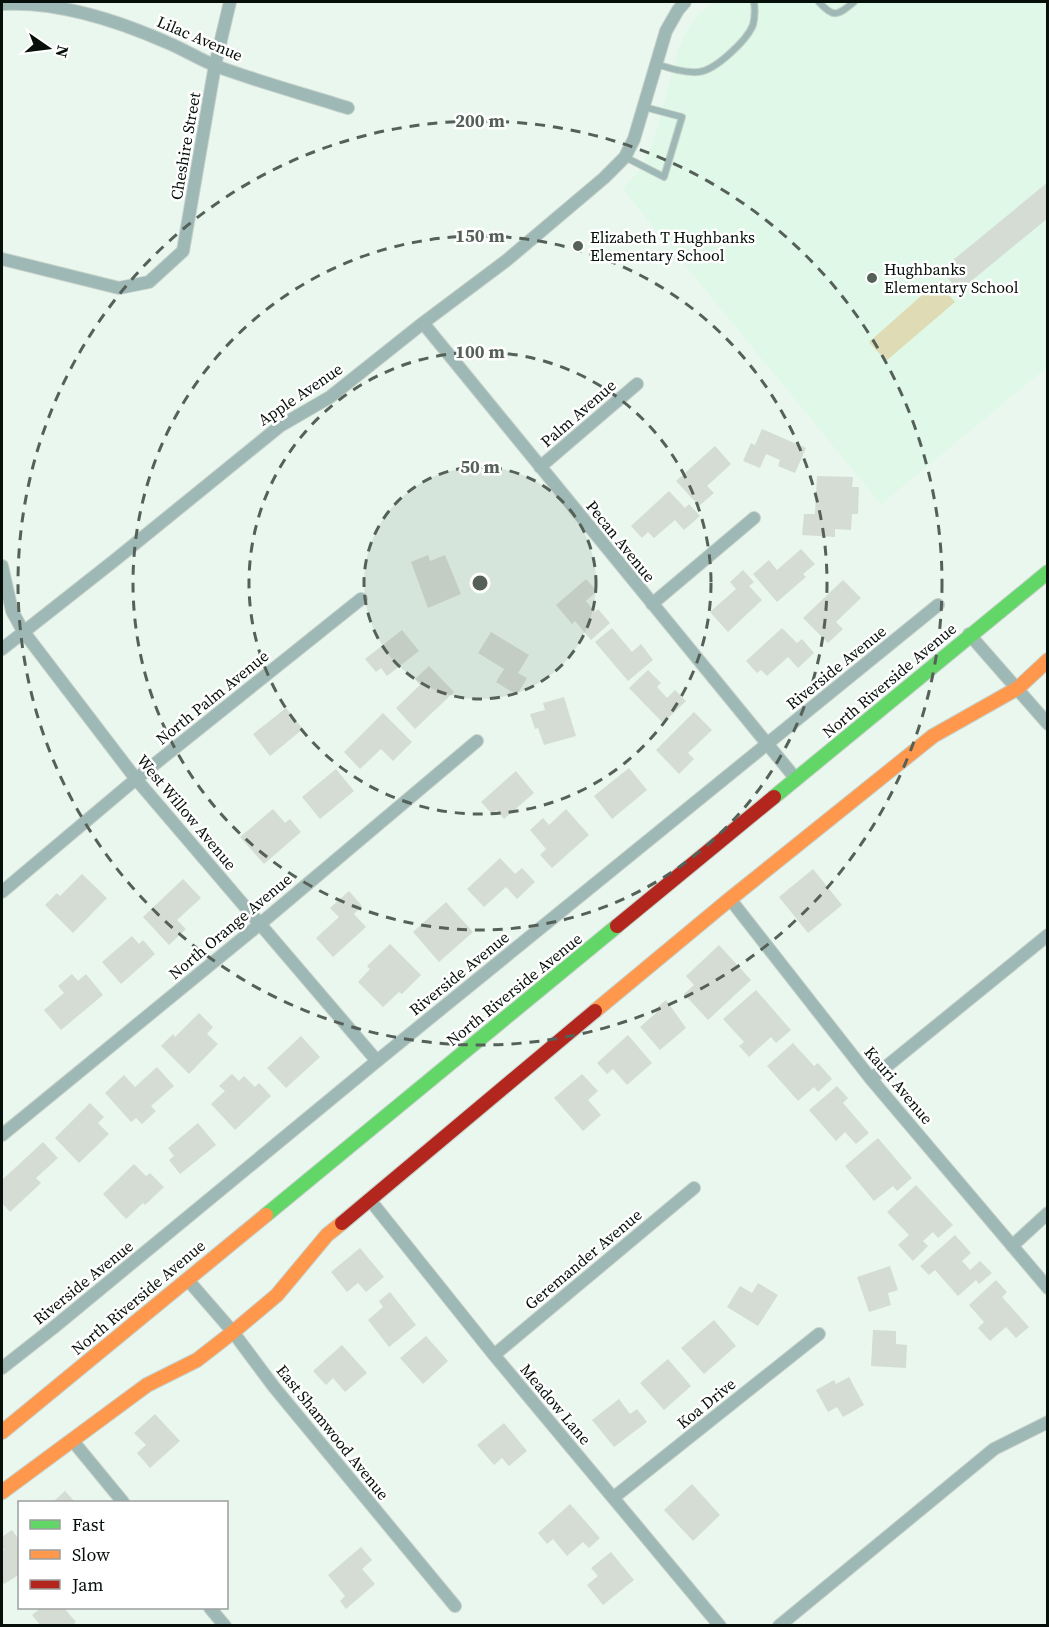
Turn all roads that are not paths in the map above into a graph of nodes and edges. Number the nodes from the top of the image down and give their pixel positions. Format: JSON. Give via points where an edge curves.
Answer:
{"nodes":[{"id":1,"x":230,"y":2,"type":"edge"},
{"id":2,"x":685,"y":2,"type":"edge"},
{"id":3,"x":754,"y":2,"type":"edge"},
{"id":4,"x":819,"y":2,"type":"edge"},
{"id":5,"x":854,"y":2,"type":"edge"},
{"id":6,"x":2,"y":4,"type":"edge"},
{"id":7,"x":656,"y":64,"type":"junction"},
{"id":8,"x":215,"y":65,"type":"junction"},
{"id":9,"x":644,"y":107,"type":"junction"},
{"id":10,"x":348,"y":108,"type":"dead end"},
{"id":11,"x":625,"y":157,"type":"junction"},
{"id":12,"x":2,"y":259,"type":"edge"},
{"id":13,"x":423,"y":323,"type":"junction"},
{"id":14,"x":637,"y":384,"type":"dead end"},
{"id":15,"x":540,"y":467,"type":"junction"},
{"id":16,"x":754,"y":518,"type":"dead end"},
{"id":17,"x":2,"y":566,"type":"edge"},
{"id":18,"x":1047,"y":572,"type":"edge"},
{"id":19,"x":361,"y":599,"type":"dead end"},
{"id":20,"x":652,"y":604,"type":"junction"},
{"id":21,"x":938,"y":605,"type":"dead end"},
{"id":22,"x":23,"y":631,"type":"junction"},
{"id":23,"x":969,"y":634,"type":"junction"},
{"id":24,"x":2,"y":649,"type":"edge"},
{"id":25,"x":1047,"y":660,"type":"edge"},
{"id":26,"x":1018,"y":688,"type":"junction"},
{"id":27,"x":1047,"y":724,"type":"edge"},
{"id":28,"x":477,"y":741,"type":"dead end"},
{"id":29,"x":768,"y":744,"type":"junction"},
{"id":30,"x":796,"y":778,"type":"junction"},
{"id":31,"x":136,"y":779,"type":"junction"},
{"id":32,"x":2,"y":892,"type":"edge"},
{"id":33,"x":730,"y":899,"type":"junction"},
{"id":34,"x":260,"y":924,"type":"junction"},
{"id":35,"x":1047,"y":935,"type":"edge"},
{"id":36,"x":377,"y":1061,"type":"junction"},
{"id":37,"x":871,"y":1079,"type":"junction"},
{"id":38,"x":2,"y":1134,"type":"edge"},
{"id":39,"x":694,"y":1188,"type":"dead end"},
{"id":40,"x":370,"y":1200,"type":"junction"},
{"id":41,"x":1047,"y":1213,"type":"edge"},
{"id":42,"x":1012,"y":1246,"type":"junction"},
{"id":43,"x":187,"y":1279,"type":"junction"},
{"id":44,"x":1047,"y":1288,"type":"edge"},
{"id":45,"x":233,"y":1332,"type":"junction"},
{"id":46,"x":819,"y":1334,"type":"dead end"},
{"id":47,"x":494,"y":1355,"type":"junction"},
{"id":48,"x":2,"y":1368,"type":"edge"},
{"id":49,"x":1047,"y":1422,"type":"edge"},
{"id":50,"x":2,"y":1432,"type":"edge"},
{"id":51,"x":72,"y":1440,"type":"junction"},
{"id":52,"x":2,"y":1492,"type":"edge"},
{"id":53,"x":613,"y":1498,"type":"junction"},
{"id":54,"x":121,"y":1501,"type":"edge"},
{"id":55,"x":455,"y":1606,"type":"dead end"},
{"id":56,"x":211,"y":1609,"type":"edge"},
{"id":57,"x":225,"y":1626,"type":"edge"},
{"id":58,"x":720,"y":1626,"type":"edge"},
{"id":59,"x":779,"y":1626,"type":"edge"}],
"edges":[{"from":1,"to":8,"type":"street","name":"Cheshire Street"},
{"from":2,"to":7,"type":"street","via":[[666,31]]},
{"from":3,"to":7,"type":"lane","via":[[753,25],[747,36],[711,69],[698,72]]},
{"from":4,"to":5,"type":"lane","via":[[828,13],[835,14]]},
{"from":6,"to":8,"type":"street","name":"Lilac Avenue","via":[[62,9],[117,23]]},
{"from":7,"to":9,"type":"street"},
{"from":8,"to":10,"type":"street","name":"Lilac Avenue"},
{"from":8,"to":12,"type":"street","name":"Cheshire Street","via":[[183,251],[149,282],[118,288]]},
{"from":9,"to":11,"type":"street"},
{"from":9,"to":11,"type":"lane","via":[[681,117],[664,177]]},
{"from":11,"to":13,"type":"street","name":"Apple Avenue","via":[[507,260]]},
{"from":13,"to":15,"type":"street","name":"Pecan Avenue"},
{"from":13,"to":22,"type":"street","name":"Apple Avenue","via":[[330,398],[280,426]]},
{"from":14,"to":15,"type":"street","name":"Palm Avenue"},
{"from":15,"to":20,"type":"street","name":"Pecan Avenue"},
{"from":16,"to":20,"type":"street"},
{"from":17,"to":22,"type":"street","name":"West Willow Avenue","via":[[12,611]]},
{"from":18,"to":23,"type":"main road","name":"North Riverside Avenue"},
{"from":19,"to":31,"type":"street","name":"North Palm Avenue"},
{"from":20,"to":29,"type":"street","name":"Pecan Avenue"},
{"from":21,"to":29,"type":"street","name":"Riverside Avenue"},
{"from":22,"to":24,"type":"street","name":"Apple Avenue"},
{"from":22,"to":31,"type":"street","name":"West Willow Avenue"},
{"from":23,"to":26,"type":"street"},
{"from":23,"to":30,"type":"main road","name":"North Riverside Avenue"},
{"from":25,"to":26,"type":"main road"},
{"from":26,"to":27,"type":"street"},
{"from":26,"to":33,"type":"main road","via":[[933,736]]},
{"from":28,"to":34,"type":"street","name":"North Orange Avenue"},
{"from":29,"to":30,"type":"street","name":"Pecan Avenue"},
{"from":29,"to":36,"type":"street","name":"Riverside Avenue"},
{"from":30,"to":43,"type":"main road","name":"North Riverside Avenue"},
{"from":31,"to":32,"type":"street","name":"North Palm Avenue"},
{"from":31,"to":34,"type":"street","name":"West Willow Avenue"},
{"from":33,"to":37,"type":"street","name":"Kauri Avenue"},
{"from":33,"to":40,"type":"main road"},
{"from":34,"to":36,"type":"street","name":"West Willow Avenue"},
{"from":34,"to":38,"type":"street","name":"North Orange Avenue"},
{"from":35,"to":37,"type":"street"},
{"from":36,"to":48,"type":"street","name":"Riverside Avenue"},
{"from":37,"to":42,"type":"street","name":"Kauri Avenue"},
{"from":39,"to":47,"type":"street","name":"Geremander Avenue"},
{"from":40,"to":45,"type":"main road","via":[[327,1236],[277,1295]]},
{"from":40,"to":47,"type":"street","name":"Meadow Lane"},
{"from":41,"to":42,"type":"street"},
{"from":42,"to":44,"type":"street","name":"Kauri Avenue"},
{"from":43,"to":45,"type":"street","name":"East Shamwood Avenue"},
{"from":43,"to":50,"type":"main road","name":"North Riverside Avenue"},
{"from":45,"to":51,"type":"main road","via":[[197,1360],[147,1385]]},
{"from":45,"to":55,"type":"street","name":"East Shamwood Avenue"},
{"from":46,"to":53,"type":"street","name":"Koa Drive"},
{"from":47,"to":53,"type":"street","name":"Meadow Lane"},
{"from":49,"to":59,"type":"street","via":[[994,1449]]},
{"from":51,"to":52,"type":"main road"},
{"from":51,"to":54,"type":"street"},
{"from":53,"to":58,"type":"street","name":"Meadow Lane"},
{"from":56,"to":57,"type":"street"}]}
